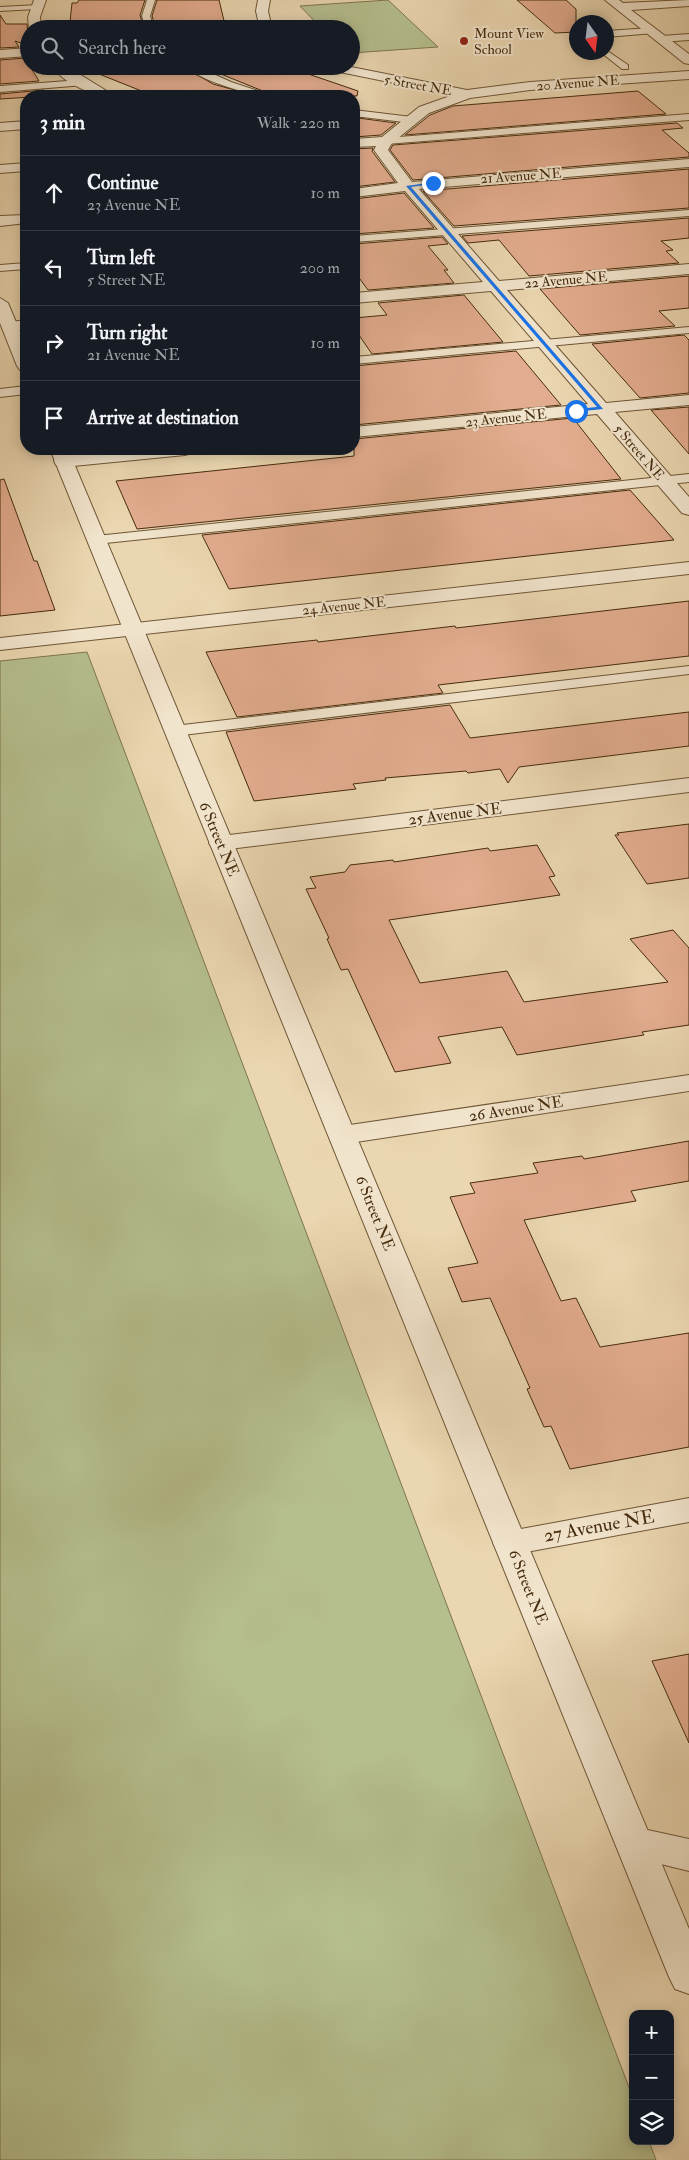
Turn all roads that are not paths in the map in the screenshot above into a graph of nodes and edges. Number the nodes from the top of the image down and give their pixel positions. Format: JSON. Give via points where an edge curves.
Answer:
{"nodes":[{"id":1,"x":150,"y":0,"type":"edge"},
{"id":2,"x":264,"y":0,"type":"edge"},
{"id":3,"x":689,"y":2,"type":"edge"},
{"id":4,"x":38,"y":3,"type":"edge"},
{"id":5,"x":615,"y":3,"type":"edge"},
{"id":6,"x":0,"y":9,"type":"edge"},
{"id":7,"x":34,"y":20,"type":"edge"},
{"id":8,"x":147,"y":20,"type":"edge"},
{"id":9,"x":264,"y":20,"type":"edge"},
{"id":10,"x":650,"y":31,"type":"junction"},
{"id":11,"x":614,"y":33,"type":"edge"},
{"id":12,"x":689,"y":37,"type":"edge"},
{"id":13,"x":661,"y":39,"type":"junction"},
{"id":14,"x":20,"y":53,"type":"edge"},
{"id":15,"x":0,"y":54,"type":"edge"},
{"id":16,"x":614,"y":58,"type":"edge"},
{"id":17,"x":689,"y":60,"type":"edge"},
{"id":18,"x":626,"y":67,"type":"dead end"},
{"id":19,"x":360,"y":74,"type":"edge"},
{"id":20,"x":70,"y":75,"type":"edge"},
{"id":21,"x":208,"y":75,"type":"edge"},
{"id":22,"x":689,"y":75,"type":"edge"},
{"id":23,"x":82,"y":83,"type":"junction"},
{"id":24,"x":0,"y":89,"type":"edge"},
{"id":25,"x":96,"y":90,"type":"edge"},
{"id":26,"x":248,"y":90,"type":"edge"},
{"id":27,"x":468,"y":94,"type":"junction"},
{"id":28,"x":360,"y":114,"type":"edge"},
{"id":29,"x":689,"y":116,"type":"edge"},
{"id":30,"x":412,"y":120,"type":"junction"},
{"id":31,"x":20,"y":124,"type":"edge"},
{"id":32,"x":0,"y":126,"type":"edge"},
{"id":33,"x":386,"y":141,"type":"junction"},
{"id":34,"x":360,"y":143,"type":"edge"},
{"id":35,"x":689,"y":163,"type":"edge"},
{"id":36,"x":20,"y":167,"type":"edge"},
{"id":37,"x":0,"y":169,"type":"edge"},
{"id":38,"x":408,"y":186,"type":"junction"},
{"id":39,"x":360,"y":192,"type":"edge"},
{"id":40,"x":689,"y":212,"type":"edge"},
{"id":41,"x":20,"y":219,"type":"edge"},
{"id":42,"x":0,"y":221,"type":"edge"},
{"id":43,"x":448,"y":232,"type":"junction"},
{"id":44,"x":360,"y":239,"type":"edge"},
{"id":45,"x":20,"y":266,"type":"edge"},
{"id":46,"x":0,"y":268,"type":"edge"},
{"id":47,"x":689,"y":269,"type":"edge"},
{"id":48,"x":496,"y":286,"type":"junction"},
{"id":49,"x":360,"y":297,"type":"edge"},
{"id":50,"x":0,"y":303,"type":"edge"},
{"id":51,"x":18,"y":326,"type":"edge"},
{"id":52,"x":689,"y":330,"type":"edge"},
{"id":53,"x":546,"y":343,"type":"junction"},
{"id":54,"x":360,"y":360,"type":"edge"},
{"id":55,"x":20,"y":391,"type":"edge"},
{"id":56,"x":0,"y":393,"type":"edge"},
{"id":57,"x":689,"y":400,"type":"edge"},
{"id":58,"x":601,"y":408,"type":"junction"},
{"id":59,"x":360,"y":431,"type":"edge"},
{"id":60,"x":61,"y":455,"type":"edge"},
{"id":61,"x":689,"y":478,"type":"edge"},
{"id":62,"x":664,"y":481,"type":"junction"},
{"id":63,"x":689,"y":509,"type":"edge"},
{"id":64,"x":96,"y":540,"type":"junction"},
{"id":65,"x":689,"y":568,"type":"edge"},
{"id":66,"x":134,"y":629,"type":"junction"},
{"id":67,"x":0,"y":644,"type":"edge"},
{"id":68,"x":689,"y":670,"type":"edge"},
{"id":69,"x":174,"y":731,"type":"junction"},
{"id":70,"x":689,"y":785,"type":"edge"},
{"id":71,"x":221,"y":843,"type":"junction"},
{"id":72,"x":689,"y":1083,"type":"edge"},
{"id":73,"x":343,"y":1135,"type":"junction"},
{"id":74,"x":689,"y":1510,"type":"edge"},
{"id":75,"x":510,"y":1543,"type":"junction"},
{"id":76,"x":634,"y":1843,"type":"junction"},
{"id":77,"x":689,"y":1855,"type":"edge"},
{"id":78,"x":689,"y":1977,"type":"edge"}],
"edges":[{"from":1,"to":8,"type":"lane"},
{"from":2,"to":9,"type":"street"},
{"from":3,"to":5,"type":"street"},
{"from":4,"to":6,"type":"lane"},
{"from":4,"to":7,"type":"street"},
{"from":5,"to":10,"type":"street"},
{"from":10,"to":11,"type":"lane"},
{"from":10,"to":13,"type":"street"},
{"from":12,"to":13,"type":"lane"},
{"from":13,"to":17,"type":"street"},
{"from":14,"to":15,"type":"street"},
{"from":16,"to":18,"type":"lane"},
{"from":19,"to":27,"type":"street","name":"5 Street NE"},
{"from":20,"to":23,"type":"street"},
{"from":21,"to":26,"type":"lane"},
{"from":22,"to":27,"type":"street","name":"20 Avenue NE"},
{"from":23,"to":24,"type":"lane"},
{"from":23,"to":25,"type":"street"},
{"from":27,"to":30,"type":"street","name":"5 Street NE","via":[[433,106]]},
{"from":28,"to":30,"type":"lane"},
{"from":29,"to":33,"type":"lane"},
{"from":30,"to":33,"type":"street","name":"5 Street NE"},
{"from":31,"to":32,"type":"street"},
{"from":33,"to":34,"type":"street"},
{"from":33,"to":38,"type":"street","name":"5 Street NE","via":[[382,154]]},
{"from":35,"to":38,"type":"street","name":"21 Avenue NE"},
{"from":36,"to":37,"type":"street"},
{"from":38,"to":39,"type":"street","name":"21 Avenue NE"},
{"from":38,"to":43,"type":"street","name":"5 Street NE"},
{"from":40,"to":43,"type":"lane"},
{"from":41,"to":42,"type":"street"},
{"from":43,"to":44,"type":"lane"},
{"from":43,"to":48,"type":"street","name":"5 Street NE"},
{"from":45,"to":46,"type":"lane"},
{"from":47,"to":48,"type":"street","name":"22 Avenue NE"},
{"from":48,"to":49,"type":"street","name":"22 Avenue NE"},
{"from":48,"to":53,"type":"street","name":"5 Street NE"},
{"from":50,"to":51,"type":"street"},
{"from":52,"to":53,"type":"lane"},
{"from":53,"to":54,"type":"lane"},
{"from":53,"to":58,"type":"street","name":"5 Street NE"},
{"from":55,"to":56,"type":"lane"},
{"from":57,"to":58,"type":"street","name":"23 Avenue NE"},
{"from":58,"to":59,"type":"street","name":"23 Avenue NE"},
{"from":58,"to":62,"type":"street","name":"5 Street NE"},
{"from":60,"to":64,"type":"street","name":"6 Street NE"},
{"from":61,"to":62,"type":"lane"},
{"from":62,"to":63,"type":"street","name":"5 Street NE"},
{"from":62,"to":64,"type":"lane"},
{"from":64,"to":66,"type":"street","name":"6 Street NE"},
{"from":65,"to":66,"type":"street","name":"24 Avenue NE"},
{"from":66,"to":67,"type":"street","name":"24 Avenue NE"},
{"from":66,"to":69,"type":"street","name":"6 Street NE"},
{"from":68,"to":69,"type":"lane"},
{"from":69,"to":71,"type":"street","name":"6 Street NE"},
{"from":70,"to":71,"type":"street","name":"25 Avenue NE"},
{"from":71,"to":73,"type":"street","name":"6 Street NE"},
{"from":72,"to":73,"type":"street","name":"26 Avenue NE"},
{"from":73,"to":75,"type":"street","name":"6 Street NE"},
{"from":74,"to":75,"type":"street","name":"27 Avenue NE"},
{"from":75,"to":76,"type":"street","name":"6 Street NE"},
{"from":76,"to":77,"type":"street"},
{"from":76,"to":78,"type":"street","name":"6 Street NE"}]}
